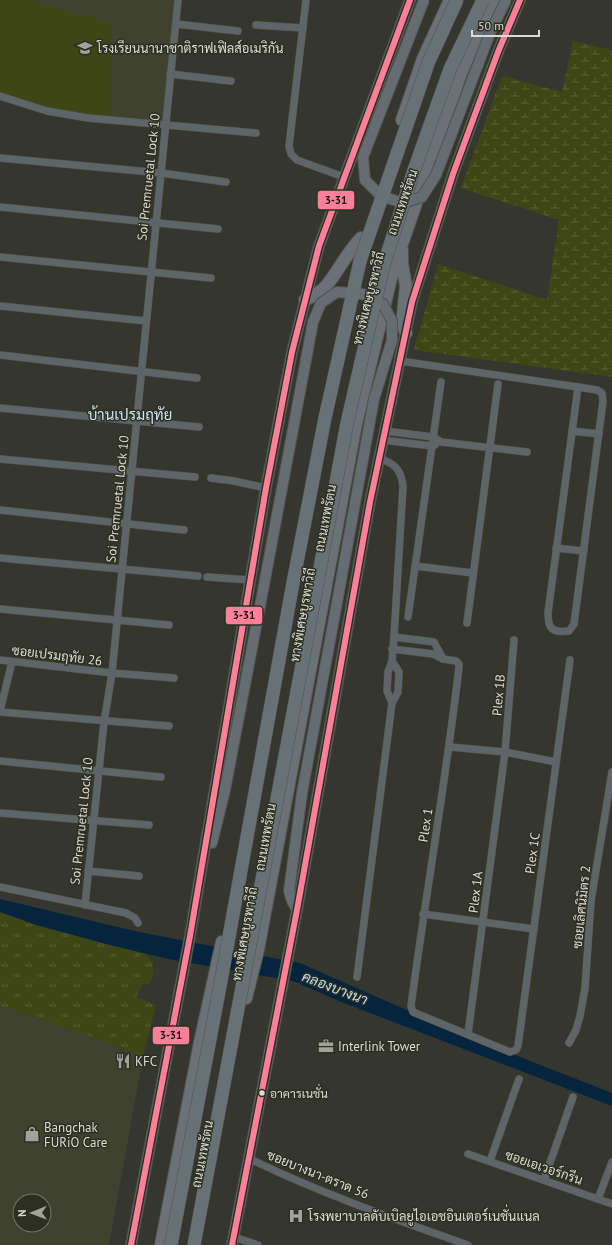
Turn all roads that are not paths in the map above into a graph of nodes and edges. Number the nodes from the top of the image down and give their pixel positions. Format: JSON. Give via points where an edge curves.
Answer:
{"nodes":[{"id":1,"x":178,"y":0,"type":"edge"},
{"id":2,"x":306,"y":0,"type":"edge"},
{"id":3,"x":410,"y":0,"type":"edge"},
{"id":4,"x":424,"y":0,"type":"edge"},
{"id":5,"x":450,"y":0,"type":"edge"},
{"id":6,"x":457,"y":0,"type":"edge"},
{"id":7,"x":473,"y":0,"type":"edge"},
{"id":8,"x":482,"y":0,"type":"edge"},
{"id":9,"x":494,"y":0,"type":"edge"},
{"id":10,"x":506,"y":0,"type":"edge"},
{"id":11,"x":520,"y":0,"type":"edge"},
{"id":12,"x":176,"y":24,"type":"junction"},
{"id":13,"x":256,"y":25,"type":"dead end"},
{"id":14,"x":303,"y":28,"type":"junction"},
{"id":15,"x":238,"y":31,"type":"dead end"},
{"id":16,"x":170,"y":74,"type":"junction"},
{"id":17,"x":232,"y":81,"type":"dead end"},
{"id":18,"x":0,"y":96,"type":"edge"},
{"id":19,"x":166,"y":124,"type":"junction"},
{"id":20,"x":256,"y":133,"type":"dead end"},
{"id":21,"x":0,"y":158,"type":"edge"},
{"id":22,"x":161,"y":174,"type":"junction"},
{"id":23,"x":344,"y":177,"type":"junction"},
{"id":24,"x":226,"y":182,"type":"dead end"},
{"id":25,"x":0,"y":207,"type":"edge"},
{"id":26,"x":156,"y":222,"type":"junction"},
{"id":27,"x":218,"y":229,"type":"dead end"},
{"id":28,"x":361,"y":238,"type":"junction"},
{"id":29,"x":401,"y":245,"type":"junction"},
{"id":30,"x":0,"y":257,"type":"edge"},
{"id":31,"x":151,"y":272,"type":"junction"},
{"id":32,"x":211,"y":278,"type":"dead end"},
{"id":33,"x":305,"y":300,"type":"junction"},
{"id":34,"x":0,"y":306,"type":"edge"},
{"id":35,"x":146,"y":321,"type":"junction"},
{"id":36,"x":406,"y":333,"type":"junction"},
{"id":37,"x":0,"y":355,"type":"edge"},
{"id":38,"x":400,"y":361,"type":"junction"},
{"id":39,"x":141,"y":372,"type":"junction"},
{"id":40,"x":197,"y":378,"type":"dead end"},
{"id":41,"x":441,"y":382,"type":"dead end"},
{"id":42,"x":498,"y":384,"type":"dead end"},
{"id":43,"x":578,"y":387,"type":"junction"},
{"id":44,"x":0,"y":408,"type":"edge"},
{"id":45,"x":137,"y":422,"type":"junction"},
{"id":46,"x":199,"y":427,"type":"dead end"},
{"id":47,"x":572,"y":431,"type":"junction"},
{"id":48,"x":599,"y":434,"type":"junction"},
{"id":49,"x":384,"y":436,"type":"junction"},
{"id":50,"x":433,"y":437,"type":"junction"},
{"id":51,"x":441,"y":442,"type":"junction"},
{"id":52,"x":432,"y":446,"type":"junction"},
{"id":53,"x":489,"y":447,"type":"junction"},
{"id":54,"x":527,"y":452,"type":"dead end"},
{"id":55,"x":0,"y":458,"type":"edge"},
{"id":56,"x":379,"y":458,"type":"junction"},
{"id":57,"x":132,"y":472,"type":"junction"},
{"id":58,"x":195,"y":477,"type":"dead end"},
{"id":59,"x":211,"y":478,"type":"dead end"},
{"id":60,"x":266,"y":488,"type":"junction"},
{"id":61,"x":0,"y":510,"type":"edge"},
{"id":62,"x":126,"y":523,"type":"junction"},
{"id":63,"x":184,"y":530,"type":"dead end"},
{"id":64,"x":556,"y":548,"type":"junction"},
{"id":65,"x":584,"y":551,"type":"junction"},
{"id":66,"x":0,"y":558,"type":"edge"},
{"id":67,"x":415,"y":566,"type":"junction"},
{"id":68,"x":122,"y":570,"type":"junction"},
{"id":69,"x":473,"y":573,"type":"junction"},
{"id":70,"x":198,"y":576,"type":"dead end"},
{"id":71,"x":207,"y":577,"type":"dead end"},
{"id":72,"x":251,"y":580,"type":"junction"},
{"id":73,"x":0,"y":609,"type":"edge"},
{"id":74,"x":408,"y":617,"type":"dead end"},
{"id":75,"x":117,"y":619,"type":"junction"},
{"id":76,"x":467,"y":623,"type":"dead end"},
{"id":77,"x":169,"y":625,"type":"dead end"},
{"id":78,"x":394,"y":637,"type":"junction"},
{"id":79,"x":514,"y":640,"type":"dead end"},
{"id":80,"x":392,"y":649,"type":"junction"},
{"id":81,"x":443,"y":659,"type":"junction"},
{"id":82,"x":0,"y":660,"type":"edge"},
{"id":83,"x":570,"y":660,"type":"dead end"},
{"id":84,"x":392,"y":661,"type":"junction"},
{"id":85,"x":12,"y":662,"type":"junction"},
{"id":86,"x":112,"y":673,"type":"junction"},
{"id":87,"x":174,"y":678,"type":"dead end"},
{"id":88,"x":388,"y":680,"type":"junction"},
{"id":89,"x":398,"y":680,"type":"junction"},
{"id":90,"x":392,"y":703,"type":"junction"},
{"id":91,"x":0,"y":711,"type":"edge"},
{"id":92,"x":104,"y":722,"type":"junction"},
{"id":93,"x":169,"y":726,"type":"dead end"},
{"id":94,"x":450,"y":747,"type":"junction"},
{"id":95,"x":505,"y":752,"type":"junction"},
{"id":96,"x":0,"y":761,"type":"edge"},
{"id":97,"x":556,"y":762,"type":"junction"},
{"id":98,"x":99,"y":770,"type":"junction"},
{"id":99,"x":612,"y":772,"type":"edge"},
{"id":100,"x":161,"y":777,"type":"dead end"},
{"id":101,"x":0,"y":814,"type":"edge"},
{"id":102,"x":94,"y":821,"type":"junction"},
{"id":103,"x":149,"y":825,"type":"dead end"},
{"id":104,"x":88,"y":871,"type":"junction"},
{"id":105,"x":139,"y":876,"type":"dead end"},
{"id":106,"x":200,"y":881,"type":"junction"},
{"id":107,"x":0,"y":887,"type":"edge"},
{"id":108,"x":85,"y":905,"type":"junction"},
{"id":109,"x":297,"y":910,"type":"junction"},
{"id":110,"x":423,"y":914,"type":"junction"},
{"id":111,"x":483,"y":922,"type":"junction"},
{"id":112,"x":138,"y":923,"type":"dead end"},
{"id":113,"x":534,"y":929,"type":"junction"},
{"id":114,"x":357,"y":977,"type":"dead end"},
{"id":115,"x":468,"y":1034,"type":"junction"},
{"id":116,"x":569,"y":1043,"type":"dead end"},
{"id":117,"x":519,"y":1079,"type":"dead end"},
{"id":118,"x":573,"y":1097,"type":"dead end"},
{"id":119,"x":468,"y":1154,"type":"dead end"},
{"id":120,"x":250,"y":1158,"type":"junction"},
{"id":121,"x":490,"y":1161,"type":"junction"},
{"id":122,"x":612,"y":1162,"type":"edge"},
{"id":123,"x":544,"y":1180,"type":"junction"},
{"id":124,"x":598,"y":1199,"type":"junction"},
{"id":125,"x":612,"y":1204,"type":"edge"},
{"id":126,"x":233,"y":1241,"type":"edge"},
{"id":127,"x":131,"y":1245,"type":"edge"},
{"id":128,"x":161,"y":1245,"type":"edge"},
{"id":129,"x":171,"y":1245,"type":"edge"},
{"id":130,"x":185,"y":1245,"type":"edge"},
{"id":131,"x":194,"y":1245,"type":"edge"},
{"id":132,"x":200,"y":1245,"type":"edge"},
{"id":133,"x":258,"y":1245,"type":"edge"},
{"id":134,"x":468,"y":1245,"type":"edge"}],
"edges":[{"from":1,"to":12,"type":"street","name":"Soi Premruetal Lock 10"},
{"from":2,"to":14,"type":"street"},
{"from":3,"to":23,"type":"main road"},
{"from":4,"to":10,"type":"main road","bridge":true,"via":[[363,157],[365,180],[381,196],[403,203],[422,197],[436,175],[490,33]]},
{"from":5,"to":28,"type":"highway","name":"ถนนเทพรัตน","via":[[423,59]]},
{"from":6,"to":129,"type":"highway","name":"ทางพิเศษบูรพาวิถี","bridge":true,"via":[[429,61],[360,261],[325,418]]},
{"from":7,"to":130,"type":"highway","name":"ทางพิเศษบูรพาวิถี","bridge":true,"via":[[442,66],[374,265],[342,405]]},
{"from":8,"to":131,"type":"highway","bridge":true,"via":[[450,69],[382,267],[344,438]]},
{"from":9,"to":29,"type":"highway","name":"ถนนเทพรัตน","via":[[461,73]]},
{"from":11,"to":36,"type":"main road","via":[[453,174],[412,302]]},
{"from":12,"to":15,"type":"street"},
{"from":12,"to":16,"type":"street","name":"Soi Premruetal Lock 10"},
{"from":13,"to":14,"type":"street"},
{"from":14,"to":23,"type":"street","via":[[289,146],[291,154],[297,160]]},
{"from":16,"to":17,"type":"street"},
{"from":16,"to":19,"type":"street","name":"Soi Premruetal Lock 10"},
{"from":18,"to":19,"type":"street","via":[[62,114]]},
{"from":19,"to":20,"type":"street"},
{"from":19,"to":22,"type":"street","name":"Soi Premruetal Lock 10"},
{"from":21,"to":22,"type":"street"},
{"from":22,"to":24,"type":"street"},
{"from":22,"to":26,"type":"street","name":"Soi Premruetal Lock 10"},
{"from":23,"to":33,"type":"main road","via":[[319,246]]},
{"from":25,"to":26,"type":"street"},
{"from":26,"to":27,"type":"street"},
{"from":26,"to":31,"type":"street","name":"Soi Premruetal Lock 10"},
{"from":28,"to":33,"type":"highway","via":[[325,287]]},
{"from":28,"to":128,"type":"highway","name":"ถนนเทพรัตน","via":[[354,259],[318,424],[222,942],[198,1050]]},
{"from":29,"to":36,"type":"highway","via":[[406,286],[402,324]]},
{"from":29,"to":132,"type":"highway","name":"ถนนเทพรัตน","via":[[356,424]]},
{"from":30,"to":31,"type":"street"},
{"from":31,"to":32,"type":"street"},
{"from":31,"to":35,"type":"street","name":"Soi Premruetal Lock 10"},
{"from":33,"to":60,"type":"main road"},
{"from":34,"to":35,"type":"street"},
{"from":35,"to":39,"type":"street","name":"Soi Premruetal Lock 10"},
{"from":36,"to":38,"type":"main road"},
{"from":37,"to":39,"type":"street"},
{"from":38,"to":43,"type":"street"},
{"from":38,"to":49,"type":"main road"},
{"from":39,"to":40,"type":"street"},
{"from":39,"to":45,"type":"street","name":"Soi Premruetal Lock 10"},
{"from":41,"to":50,"type":"street"},
{"from":42,"to":53,"type":"street"},
{"from":43,"to":47,"type":"street"},
{"from":43,"to":48,"type":"street","via":[[602,393]]},
{"from":44,"to":45,"type":"street"},
{"from":45,"to":46,"type":"street"},
{"from":45,"to":57,"type":"street","name":"Soi Premruetal Lock 10"},
{"from":47,"to":48,"type":"street"},
{"from":47,"to":64,"type":"street"},
{"from":48,"to":65,"type":"street"},
{"from":49,"to":50,"type":"street"},
{"from":49,"to":52,"type":"street"},
{"from":49,"to":56,"type":"main road"},
{"from":50,"to":51,"type":"street"},
{"from":50,"to":52,"type":"street"},
{"from":51,"to":52,"type":"street"},
{"from":51,"to":53,"type":"street"},
{"from":52,"to":67,"type":"street"},
{"from":53,"to":54,"type":"street"},
{"from":53,"to":69,"type":"street"},
{"from":55,"to":57,"type":"street"},
{"from":56,"to":78,"type":"street","via":[[397,468],[402,476],[403,486]]},
{"from":56,"to":109,"type":"main road"},
{"from":57,"to":58,"type":"street"},
{"from":57,"to":62,"type":"street","name":"Soi Premruetal Lock 10"},
{"from":59,"to":60,"type":"street"},
{"from":60,"to":72,"type":"main road"},
{"from":61,"to":62,"type":"street"},
{"from":62,"to":63,"type":"street"},
{"from":62,"to":68,"type":"street","name":"Soi Premruetal Lock 10"},
{"from":64,"to":65,"type":"street"},
{"from":64,"to":65,"type":"street","via":[[548,623],[553,630],[560,632],[569,631],[574,624]]},
{"from":66,"to":68,"type":"street"},
{"from":67,"to":69,"type":"street"},
{"from":67,"to":74,"type":"street"},
{"from":68,"to":70,"type":"street"},
{"from":68,"to":75,"type":"street","name":"Soi Premruetal Lock 10"},
{"from":69,"to":76,"type":"street"},
{"from":71,"to":72,"type":"street"},
{"from":72,"to":106,"type":"main road"},
{"from":73,"to":75,"type":"street"},
{"from":75,"to":77,"type":"street"},
{"from":75,"to":86,"type":"street","name":"Soi Premruetal Lock 10"},
{"from":78,"to":80,"type":"street"},
{"from":78,"to":81,"type":"street","via":[[434,642]]},
{"from":79,"to":95,"type":"street","name":"Plex 1B"},
{"from":80,"to":81,"type":"street","via":[[432,654]]},
{"from":80,"to":84,"type":"street"},
{"from":81,"to":94,"type":"street","name":"Plex 1","via":[[459,664]]},
{"from":82,"to":85,"type":"street","name":"ซอยเปรมฤทัย 26"},
{"from":83,"to":97,"type":"street","name":"Plex 1C"},
{"from":84,"to":88,"type":"street"},
{"from":84,"to":89,"type":"street","via":[[399,672]]},
{"from":85,"to":86,"type":"street","name":"ซอยเปรมฤทัย 26"},
{"from":85,"to":91,"type":"street"},
{"from":86,"to":87,"type":"street","name":"ซอยเปรมฤทัย 26"},
{"from":86,"to":92,"type":"street","name":"Soi Premruetal Lock 10"},
{"from":88,"to":89,"type":"street"},
{"from":88,"to":90,"type":"street","via":[[387,690]]},
{"from":89,"to":90,"type":"street","via":[[398,692]]},
{"from":90,"to":114,"type":"street"},
{"from":91,"to":92,"type":"street"},
{"from":92,"to":93,"type":"street"},
{"from":92,"to":98,"type":"street","name":"Soi Premruetal Lock 10"},
{"from":94,"to":95,"type":"street"},
{"from":94,"to":110,"type":"street","name":"Plex 1"},
{"from":95,"to":97,"type":"street"},
{"from":95,"to":111,"type":"street","name":"Plex 1A"},
{"from":96,"to":98,"type":"street"},
{"from":97,"to":113,"type":"street","name":"Plex 1C"},
{"from":98,"to":100,"type":"street"},
{"from":98,"to":102,"type":"street","name":"Soi Premruetal Lock 10"},
{"from":99,"to":116,"type":"street","name":"ซอยเลิศนิมิตร 2","via":[[591,901],[585,988],[576,1030]]},
{"from":101,"to":102,"type":"street"},
{"from":102,"to":103,"type":"street"},
{"from":102,"to":104,"type":"street","name":"Soi Premruetal Lock 10"},
{"from":104,"to":105,"type":"street"},
{"from":104,"to":108,"type":"street","name":"Soi Premruetal Lock 10"},
{"from":106,"to":109,"type":"main road","bridge":true,"via":[[224,796],[313,322],[321,302],[337,292],[362,294],[383,304],[392,321],[392,340],[374,399],[300,808],[289,890]]},
{"from":106,"to":127,"type":"main road"},
{"from":107,"to":108,"type":"street"},
{"from":108,"to":112,"type":"street","via":[[126,913]]},
{"from":109,"to":120,"type":"main road"},
{"from":110,"to":111,"type":"street"},
{"from":110,"to":115,"type":"street","name":"Plex 1","via":[[411,1006],[413,1012]]},
{"from":111,"to":113,"type":"street"},
{"from":111,"to":115,"type":"street","name":"Plex 1A"},
{"from":113,"to":115,"type":"street","name":"Plex 1C","via":[[516,1050],[510,1052]]},
{"from":117,"to":121,"type":"street"},
{"from":118,"to":123,"type":"street"},
{"from":119,"to":121,"type":"street","name":"ซอยเอเวอร์กรีน"},
{"from":120,"to":126,"type":"main road"},
{"from":120,"to":134,"type":"street","name":"ซอยบางนา-ตราด 56","via":[[291,1178]]},
{"from":121,"to":123,"type":"street","name":"ซอยเอเวอร์กรีน"},
{"from":122,"to":124,"type":"street"},
{"from":123,"to":124,"type":"street","name":"ซอยเอเวอร์กรีน"},
{"from":124,"to":125,"type":"street","name":"ซอยเอเวอร์กรีน"},
{"from":126,"to":133,"type":"street"}]}
